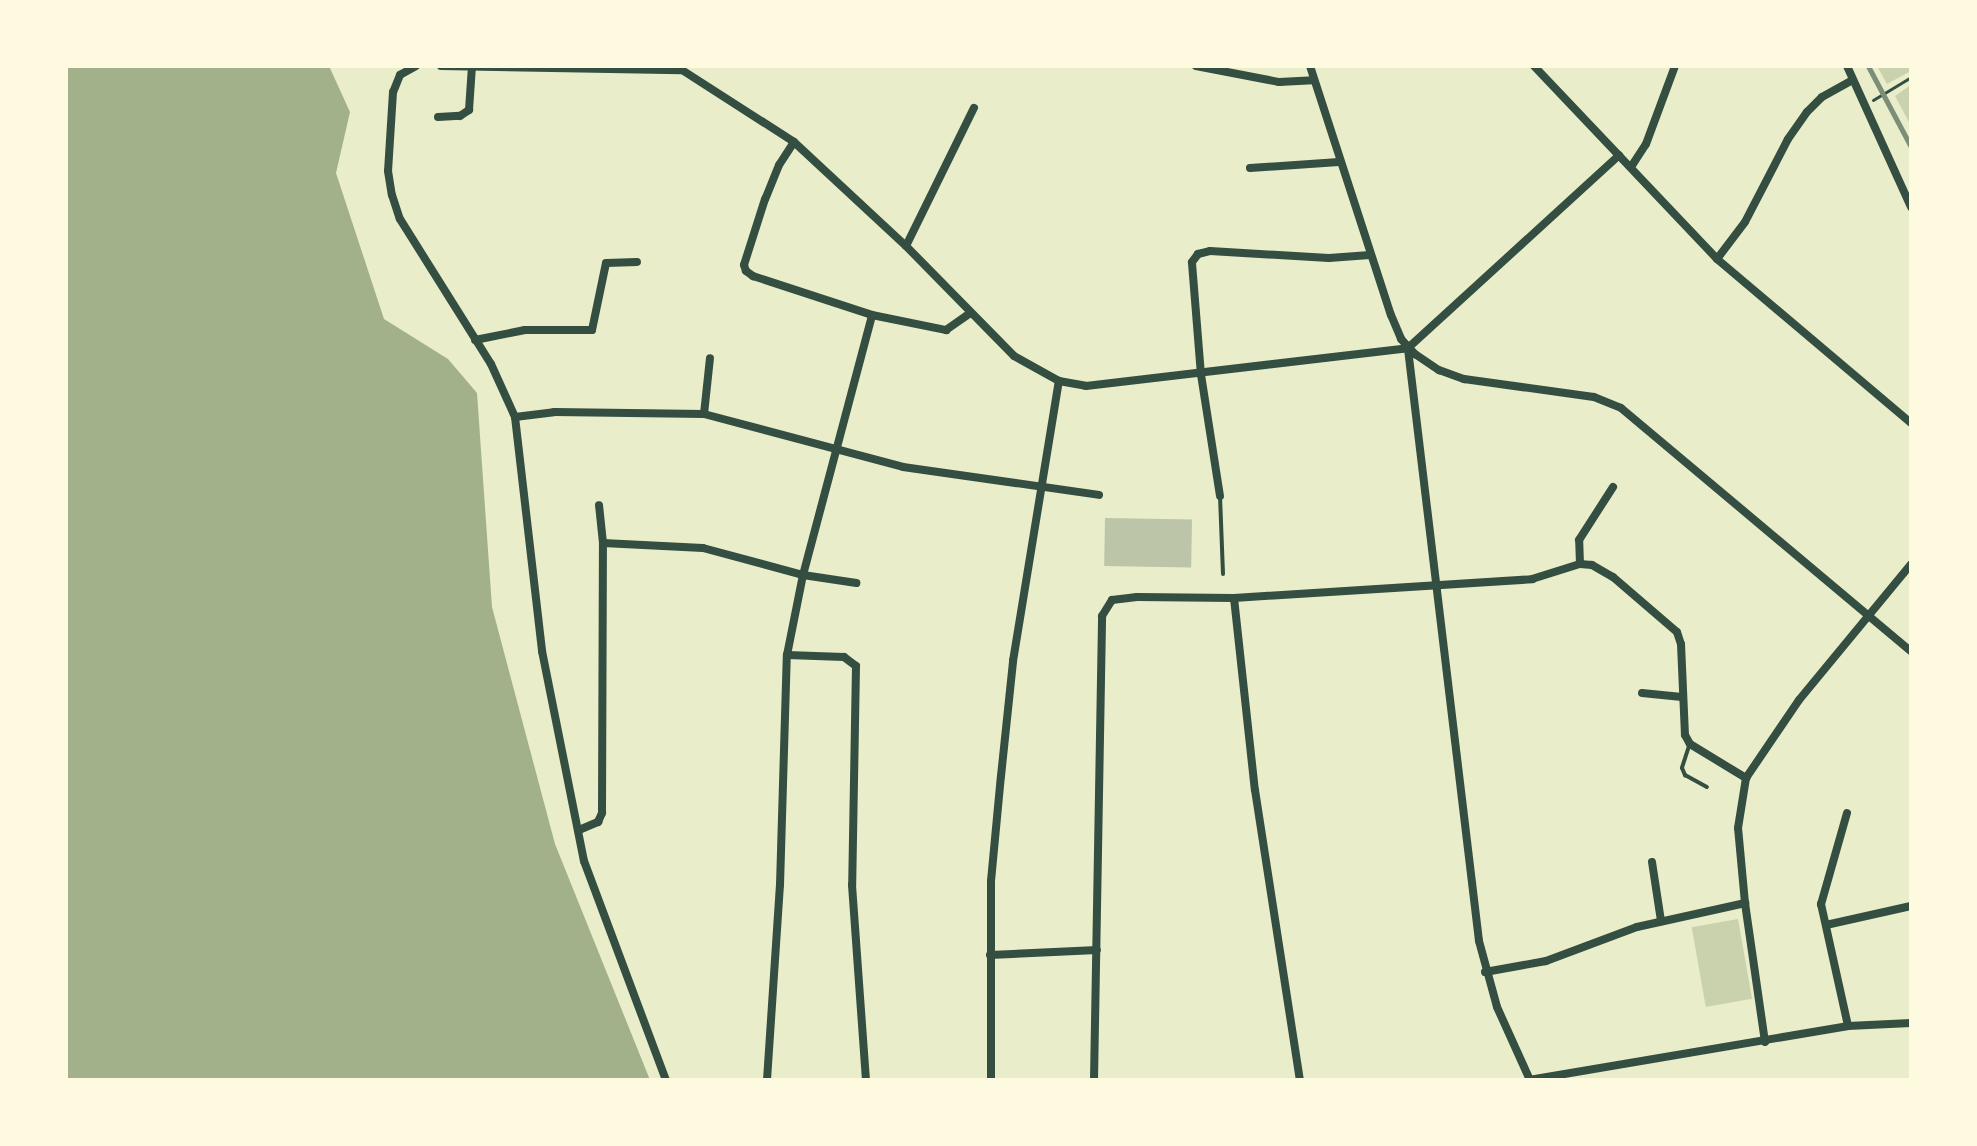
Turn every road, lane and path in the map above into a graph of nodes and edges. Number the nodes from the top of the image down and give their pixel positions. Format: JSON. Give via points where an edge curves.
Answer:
{"nodes":[{"id":1,"x":416,"y":66,"type":"edge"},
{"id":2,"x":441,"y":66,"type":"edge"},
{"id":3,"x":1196,"y":66,"type":"edge"},
{"id":4,"x":1310,"y":66,"type":"edge"},
{"id":5,"x":1534,"y":66,"type":"edge"},
{"id":6,"x":1553,"y":66,"type":"edge"},
{"id":7,"x":1675,"y":66,"type":"edge"},
{"id":8,"x":1847,"y":66,"type":"edge"},
{"id":9,"x":472,"y":67,"type":"edge"},
{"id":10,"x":594,"y":67,"type":"edge"},
{"id":11,"x":681,"y":68,"type":"edge"},
{"id":12,"x":1911,"y":77,"type":"edge"},
{"id":13,"x":1547,"y":78,"type":"junction"},
{"id":14,"x":1313,"y":80,"type":"junction"},
{"id":15,"x":1853,"y":80,"type":"junction"},
{"id":16,"x":1867,"y":104,"type":"junction"},
{"id":17,"x":974,"y":108,"type":"dead end"},
{"id":18,"x":438,"y":117,"type":"dead end"},
{"id":19,"x":794,"y":142,"type":"junction"},
{"id":20,"x":1619,"y":155,"type":"junction"},
{"id":21,"x":1339,"y":162,"type":"junction"},
{"id":22,"x":1631,"y":167,"type":"junction"},
{"id":23,"x":1250,"y":168,"type":"dead end"},
{"id":24,"x":1911,"y":207,"type":"edge"},
{"id":25,"x":906,"y":246,"type":"junction"},
{"id":26,"x":1370,"y":255,"type":"junction"},
{"id":27,"x":1717,"y":259,"type":"junction"},
{"id":28,"x":637,"y":262,"type":"dead end"},
{"id":29,"x":970,"y":313,"type":"junction"},
{"id":30,"x":872,"y":315,"type":"junction"},
{"id":31,"x":475,"y":340,"type":"junction"},
{"id":32,"x":1408,"y":348,"type":"junction"},
{"id":33,"x":710,"y":358,"type":"dead end"},
{"id":34,"x":1201,"y":375,"type":"junction"},
{"id":35,"x":1059,"y":381,"type":"junction"},
{"id":36,"x":704,"y":414,"type":"junction"},
{"id":37,"x":515,"y":417,"type":"junction"},
{"id":38,"x":1911,"y":423,"type":"edge"},
{"id":39,"x":839,"y":450,"type":"junction"},
{"id":40,"x":1042,"y":486,"type":"junction"},
{"id":41,"x":1613,"y":487,"type":"dead end"},
{"id":42,"x":1099,"y":495,"type":"dead end"},
{"id":43,"x":1220,"y":496,"type":"joint"},
{"id":44,"x":599,"y":505,"type":"dead end"},
{"id":45,"x":603,"y":543,"type":"junction"},
{"id":46,"x":1580,"y":564,"type":"junction"},
{"id":47,"x":1911,"y":564,"type":"edge"},
{"id":48,"x":1223,"y":574,"type":"dead end"},
{"id":49,"x":803,"y":575,"type":"junction"},
{"id":50,"x":856,"y":583,"type":"dead end"},
{"id":51,"x":1435,"y":583,"type":"junction"},
{"id":52,"x":1234,"y":598,"type":"junction"},
{"id":53,"x":1868,"y":614,"type":"junction"},
{"id":54,"x":1911,"y":651,"type":"edge"},
{"id":55,"x":787,"y":655,"type":"junction"},
{"id":56,"x":1642,"y":693,"type":"dead end"},
{"id":57,"x":1682,"y":697,"type":"junction"},
{"id":58,"x":1690,"y":744,"type":"junction"},
{"id":59,"x":1746,"y":778,"type":"junction"},
{"id":60,"x":1707,"y":787,"type":"dead end"},
{"id":61,"x":1847,"y":813,"type":"dead end"},
{"id":62,"x":579,"y":830,"type":"junction"},
{"id":63,"x":1652,"y":862,"type":"dead end"},
{"id":64,"x":1745,"y":903,"type":"junction"},
{"id":65,"x":1911,"y":906,"type":"edge"},
{"id":66,"x":1661,"y":921,"type":"junction"},
{"id":67,"x":1826,"y":925,"type":"junction"},
{"id":68,"x":1097,"y":950,"type":"junction"},
{"id":69,"x":990,"y":955,"type":"junction"},
{"id":70,"x":1485,"y":972,"type":"junction"},
{"id":71,"x":1911,"y":1023,"type":"edge"},
{"id":72,"x":1848,"y":1026,"type":"junction"},
{"id":73,"x":1765,"y":1042,"type":"junction"},
{"id":74,"x":666,"y":1080,"type":"edge"},
{"id":75,"x":767,"y":1080,"type":"edge"},
{"id":76,"x":866,"y":1080,"type":"edge"},
{"id":77,"x":991,"y":1080,"type":"edge"},
{"id":78,"x":1094,"y":1080,"type":"edge"},
{"id":79,"x":1300,"y":1080,"type":"edge"},
{"id":80,"x":1530,"y":1080,"type":"edge"}],
"edges":[{"from":1,"to":31,"type":"street","via":[[400,75],[393,92],[388,171],[392,195],[406,231]]},
{"from":2,"to":9,"type":"street"},
{"from":3,"to":14,"type":"street","via":[[1279,82]]},
{"from":4,"to":14,"type":"street"},
{"from":5,"to":13,"type":"street"},
{"from":6,"to":13,"type":"street"},
{"from":7,"to":22,"type":"street","via":[[1646,144]]},
{"from":8,"to":15,"type":"street"},
{"from":9,"to":10,"type":"street"},
{"from":9,"to":18,"type":"street","via":[[469,110]]},
{"from":10,"to":11,"type":"street"},
{"from":11,"to":19,"type":"street"},
{"from":12,"to":16,"type":"path"},
{"from":13,"to":20,"type":"street"},
{"from":14,"to":21,"type":"street"},
{"from":15,"to":16,"type":"street"},
{"from":15,"to":27,"type":"street","via":[[1807,112],[1745,222]]},
{"from":16,"to":24,"type":"street"},
{"from":17,"to":25,"type":"street"},
{"from":19,"to":25,"type":"street"},
{"from":19,"to":30,"type":"street","via":[[765,199],[746,271]]},
{"from":20,"to":22,"type":"street"},
{"from":20,"to":32,"type":"street"},
{"from":21,"to":23,"type":"street"},
{"from":21,"to":26,"type":"street"},
{"from":22,"to":27,"type":"street"},
{"from":25,"to":29,"type":"street"},
{"from":26,"to":32,"type":"street","via":[[1396,330]]},
{"from":26,"to":34,"type":"street","via":[[1198,254],[1191,274]]},
{"from":27,"to":38,"type":"street"},
{"from":28,"to":31,"type":"street","via":[[606,263],[592,330],[525,330]]},
{"from":29,"to":30,"type":"street","via":[[946,330]]},
{"from":29,"to":35,"type":"street","via":[[1014,356]]},
{"from":30,"to":39,"type":"street"},
{"from":31,"to":37,"type":"street","via":[[505,389]]},
{"from":32,"to":34,"type":"street"},
{"from":32,"to":51,"type":"street"},
{"from":32,"to":53,"type":"street","via":[[1425,363],[1464,379],[1594,397],[1621,408]]},
{"from":33,"to":36,"type":"street"},
{"from":34,"to":35,"type":"street","via":[[1115,385]]},
{"from":34,"to":43,"type":"street"},
{"from":35,"to":40,"type":"street"},
{"from":36,"to":37,"type":"street","via":[[554,412]]},
{"from":36,"to":39,"type":"street"},
{"from":37,"to":62,"type":"street","via":[[542,651]]},
{"from":39,"to":40,"type":"street","via":[[903,467]]},
{"from":39,"to":49,"type":"street"},
{"from":40,"to":42,"type":"street"},
{"from":40,"to":69,"type":"street","via":[[1009,697],[991,881]]},
{"from":41,"to":46,"type":"street","via":[[1579,540]]},
{"from":43,"to":48,"type":"lane"},
{"from":44,"to":45,"type":"street"},
{"from":45,"to":49,"type":"street","via":[[703,548]]},
{"from":45,"to":62,"type":"street","via":[[602,813],[598,822]]},
{"from":46,"to":51,"type":"street","via":[[1532,579]]},
{"from":46,"to":57,"type":"street","via":[[1603,570],[1677,632]]},
{"from":47,"to":53,"type":"street"},
{"from":49,"to":50,"type":"street"},
{"from":49,"to":55,"type":"street"},
{"from":51,"to":52,"type":"street"},
{"from":51,"to":70,"type":"street"},
{"from":52,"to":68,"type":"street","via":[[1112,600],[1102,616]]},
{"from":52,"to":79,"type":"street","via":[[1255,790]]},
{"from":53,"to":54,"type":"street"},
{"from":53,"to":59,"type":"street","via":[[1799,700]]},
{"from":55,"to":75,"type":"street"},
{"from":55,"to":76,"type":"street","via":[[844,657],[856,666],[852,885]]},
{"from":56,"to":57,"type":"street"},
{"from":57,"to":58,"type":"street","via":[[1681,724]]},
{"from":58,"to":59,"type":"street"},
{"from":58,"to":60,"type":"lane","via":[[1682,768]]},
{"from":59,"to":64,"type":"street","via":[[1738,828]]},
{"from":61,"to":67,"type":"street","via":[[1824,886]]},
{"from":62,"to":74,"type":"street","via":[[608,931]]},
{"from":63,"to":66,"type":"street"},
{"from":64,"to":66,"type":"street"},
{"from":64,"to":73,"type":"street"},
{"from":65,"to":67,"type":"street"},
{"from":66,"to":70,"type":"street","via":[[1546,961]]},
{"from":67,"to":72,"type":"street"},
{"from":68,"to":69,"type":"street"},
{"from":68,"to":78,"type":"street"},
{"from":69,"to":77,"type":"street"},
{"from":70,"to":80,"type":"street"},
{"from":71,"to":72,"type":"street"},
{"from":72,"to":73,"type":"street"},
{"from":73,"to":80,"type":"street"}]}
